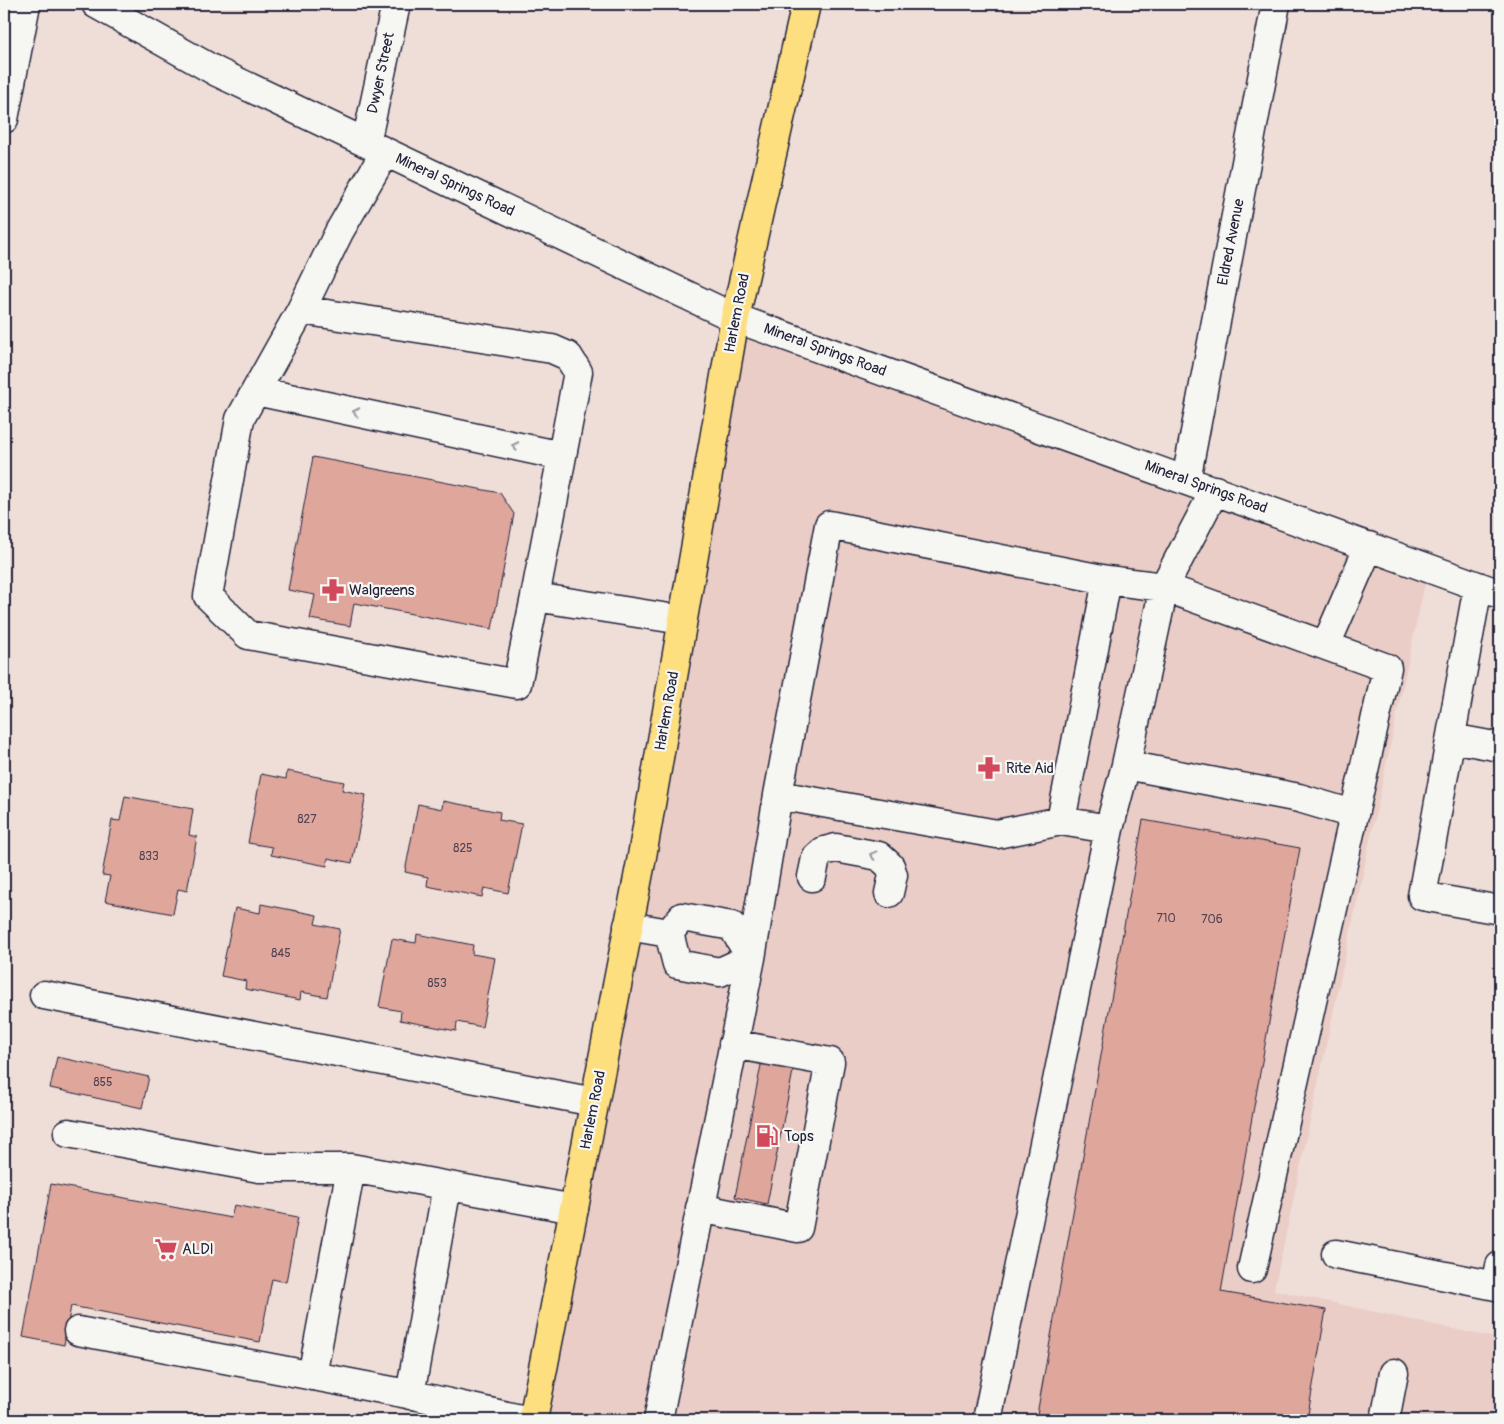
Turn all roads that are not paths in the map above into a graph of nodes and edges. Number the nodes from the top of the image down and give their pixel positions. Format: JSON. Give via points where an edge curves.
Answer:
{"nodes":[{"id":1,"x":26,"y":4,"type":"edge"},
{"id":2,"x":96,"y":4,"type":"edge"},
{"id":3,"x":396,"y":4,"type":"edge"},
{"id":4,"x":806,"y":4,"type":"edge"},
{"id":5,"x":1276,"y":4,"type":"edge"},
{"id":6,"x":4,"y":119,"type":"edge"},
{"id":7,"x":376,"y":147,"type":"junction"},
{"id":8,"x":300,"y":310,"type":"junction"},
{"id":9,"x":735,"y":318,"type":"junction"},
{"id":10,"x":256,"y":391,"type":"junction"},
{"id":11,"x":562,"y":456,"type":"junction"},
{"id":12,"x":1186,"y":480,"type":"junction"},
{"id":13,"x":1215,"y":490,"type":"junction"},
{"id":14,"x":1369,"y":546,"type":"junction"},
{"id":15,"x":1107,"y":580,"type":"junction"},
{"id":16,"x":1164,"y":588,"type":"junction"},
{"id":17,"x":1489,"y":590,"type":"edge"},
{"id":18,"x":535,"y":597,"type":"junction"},
{"id":19,"x":682,"y":620,"type":"junction"},
{"id":20,"x":1326,"y":645,"type":"junction"},
{"id":21,"x":1451,"y":738,"type":"junction"},
{"id":22,"x":1500,"y":747,"type":"edge"},
{"id":23,"x":1126,"y":765,"type":"junction"},
{"id":24,"x":778,"y":795,"type":"junction"},
{"id":25,"x":1353,"y":814,"type":"junction"},
{"id":26,"x":1061,"y":821,"type":"junction"},
{"id":27,"x":1109,"y":830,"type":"junction"},
{"id":28,"x":812,"y":878,"type":"dead end"},
{"id":29,"x":889,"y":893,"type":"dead end"},
{"id":30,"x":1500,"y":910,"type":"edge"},
{"id":31,"x":628,"y":926,"type":"junction"},
{"id":32,"x":669,"y":933,"type":"junction"},
{"id":33,"x":751,"y":958,"type":"junction"},
{"id":34,"x":44,"y":995,"type":"dead end"},
{"id":35,"x":734,"y":1044,"type":"junction"},
{"id":36,"x":594,"y":1102,"type":"junction"},
{"id":37,"x":68,"y":1133,"type":"dead end"},
{"id":38,"x":350,"y":1168,"type":"junction"},
{"id":39,"x":447,"y":1186,"type":"junction"},
{"id":40,"x":574,"y":1208,"type":"junction"},
{"id":41,"x":700,"y":1208,"type":"junction"},
{"id":42,"x":1336,"y":1254,"type":"dead end"},
{"id":43,"x":1500,"y":1266,"type":"edge"},
{"id":44,"x":1252,"y":1269,"type":"dead end"},
{"id":45,"x":78,"y":1331,"type":"dead end"},
{"id":46,"x":1394,"y":1373,"type":"dead end"},
{"id":47,"x":312,"y":1376,"type":"junction"},
{"id":48,"x":410,"y":1394,"type":"junction"},
{"id":49,"x":524,"y":1420,"type":"edge"},
{"id":50,"x":533,"y":1420,"type":"edge"},
{"id":51,"x":658,"y":1420,"type":"edge"},
{"id":52,"x":987,"y":1420,"type":"edge"},
{"id":53,"x":1386,"y":1420,"type":"edge"}],
"edges":[{"from":1,"to":6,"type":"street"},
{"from":2,"to":7,"type":"street","name":"Mineral Springs Road","via":[[217,72]]},
{"from":3,"to":7,"type":"street","name":"Dwyer Street"},
{"from":4,"to":9,"type":"main road","name":"Harlem Road"},
{"from":5,"to":12,"type":"street","name":"Eldred Avenue"},
{"from":7,"to":8,"type":"street","name":"Dwyer Street"},
{"from":7,"to":9,"type":"street","name":"Mineral Springs Road"},
{"from":8,"to":10,"type":"street","name":"Dwyer Street"},
{"from":8,"to":11,"type":"street","via":[[552,349],[568,356],[578,372]]},
{"from":9,"to":12,"type":"street","name":"Mineral Springs Road"},
{"from":9,"to":19,"type":"main road","name":"Harlem Road"},
{"from":11,"to":10,"type":"street","one_way":true},
{"from":10,"to":18,"type":"street","name":"Dwyer Street","via":[[240,419],[208,596],[248,635],[517,684]]},
{"from":11,"to":18,"type":"street"},
{"from":12,"to":13,"type":"street","name":"Mineral Springs Road"},
{"from":13,"to":14,"type":"street","name":"Mineral Springs Road"},
{"from":13,"to":16,"type":"street"},
{"from":14,"to":17,"type":"street","name":"Mineral Springs Road"},
{"from":14,"to":20,"type":"street"},
{"from":15,"to":16,"type":"street"},
{"from":15,"to":24,"type":"street","via":[[829,525]]},
{"from":15,"to":26,"type":"street"},
{"from":16,"to":20,"type":"street"},
{"from":16,"to":23,"type":"street"},
{"from":17,"to":21,"type":"street"},
{"from":18,"to":19,"type":"street"},
{"from":19,"to":31,"type":"main road","name":"Harlem Road"},
{"from":20,"to":25,"type":"street","via":[[1387,668]]},
{"from":21,"to":22,"type":"street"},
{"from":21,"to":30,"type":"street","via":[[1422,896]]},
{"from":23,"to":25,"type":"street","via":[[1299,798]]},
{"from":23,"to":27,"type":"street"},
{"from":24,"to":26,"type":"street","via":[[997,834]]},
{"from":24,"to":33,"type":"street"},
{"from":25,"to":44,"type":"street"},
{"from":26,"to":27,"type":"street"},
{"from":27,"to":52,"type":"street"},
{"from":29,"to":28,"type":"street","one_way":true,"via":[[893,874],[890,866],[879,856],[870,854],[836,848],[824,851],[816,858]]},
{"from":31,"to":32,"type":"street"},
{"from":31,"to":36,"type":"main road","name":"Harlem Road"},
{"from":32,"to":33,"type":"street","via":[[682,917],[732,926]]},
{"from":32,"to":33,"type":"street","via":[[676,964],[720,972]]},
{"from":33,"to":35,"type":"street"},
{"from":34,"to":36,"type":"street"},
{"from":35,"to":41,"type":"street"},
{"from":35,"to":41,"type":"street","via":[[830,1062],[798,1228]]},
{"from":36,"to":40,"type":"main road","name":"Harlem Road"},
{"from":37,"to":38,"type":"street","via":[[259,1168]]},
{"from":38,"to":39,"type":"street"},
{"from":38,"to":47,"type":"street"},
{"from":39,"to":40,"type":"street"},
{"from":39,"to":48,"type":"street"},
{"from":40,"to":50,"type":"main road","name":"Harlem Road"},
{"from":41,"to":51,"type":"street"},
{"from":42,"to":43,"type":"street","via":[[1496,1286]]},
{"from":45,"to":47,"type":"street"},
{"from":46,"to":53,"type":"street"},
{"from":47,"to":48,"type":"street"},
{"from":48,"to":49,"type":"street"}]}
